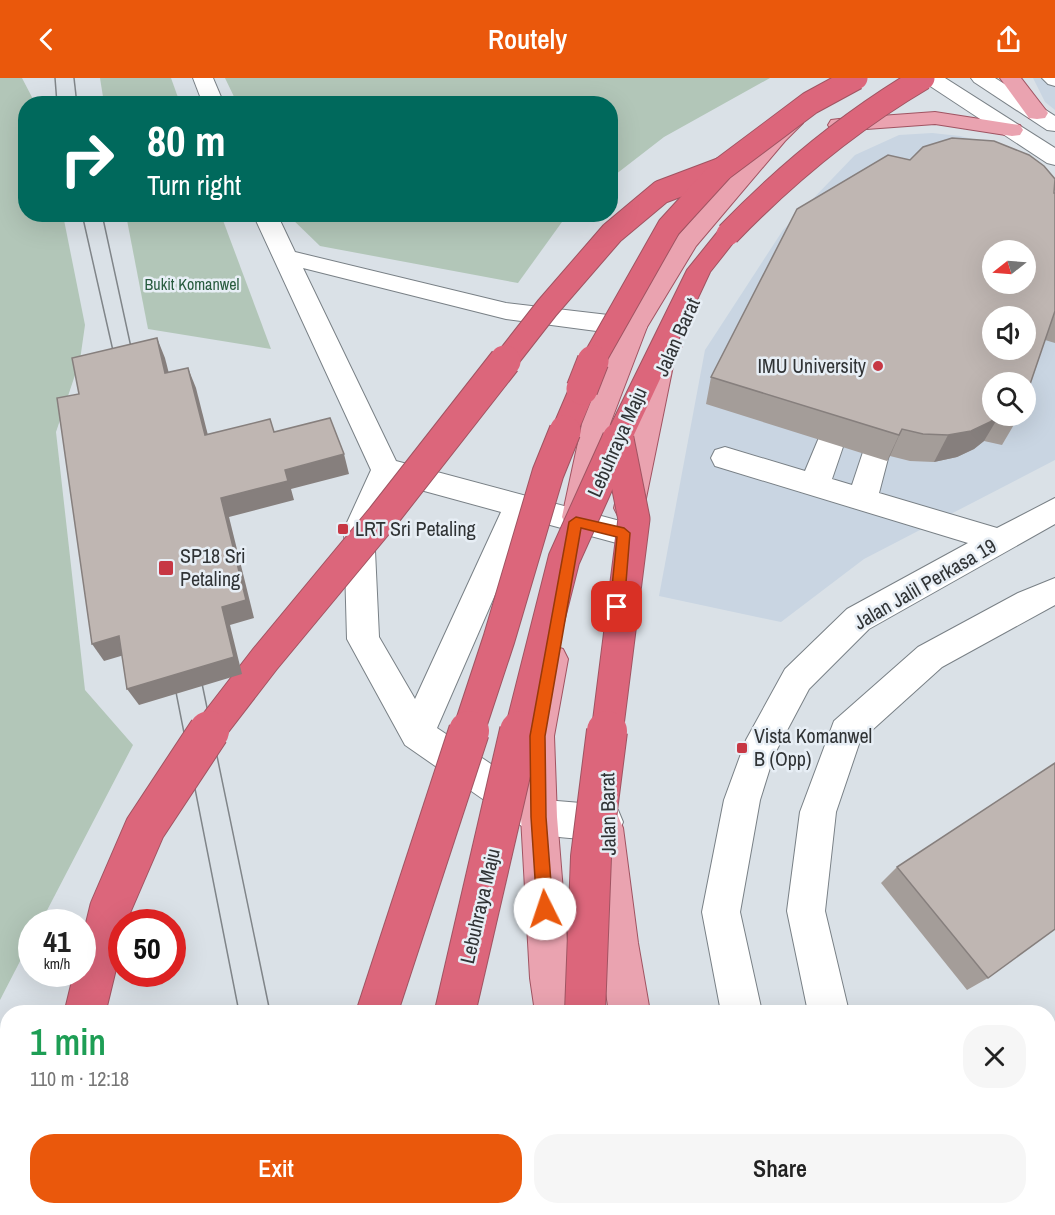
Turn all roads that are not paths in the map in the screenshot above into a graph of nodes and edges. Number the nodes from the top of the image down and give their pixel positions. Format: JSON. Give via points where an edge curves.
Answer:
{"nodes":[{"id":1,"x":203,"y":78,"type":"edge"},
{"id":2,"x":847,"y":78,"type":"edge"},
{"id":3,"x":856,"y":78,"type":"edge"},
{"id":4,"x":918,"y":78,"type":"edge"},
{"id":5,"x":923,"y":78,"type":"edge"},
{"id":6,"x":931,"y":78,"type":"edge"},
{"id":7,"x":981,"y":78,"type":"edge"},
{"id":8,"x":1010,"y":78,"type":"edge"},
{"id":9,"x":211,"y":96,"type":"edge"},
{"id":10,"x":1037,"y":113,"type":"junction"},
{"id":11,"x":839,"y":125,"type":"junction"},
{"id":12,"x":1055,"y":125,"type":"edge"},
{"id":13,"x":1012,"y":130,"type":"junction"},
{"id":14,"x":1055,"y":158,"type":"edge"},
{"id":15,"x":722,"y":169,"type":"junction"},
{"id":16,"x":269,"y":222,"type":"edge"},
{"id":17,"x":286,"y":260,"type":"junction"},
{"id":18,"x":633,"y":327,"type":"junction"},
{"id":19,"x":825,"y":434,"type":"edge"},
{"id":20,"x":618,"y":439,"type":"junction"},
{"id":21,"x":869,"y":445,"type":"edge"},
{"id":22,"x":725,"y":458,"type":"dead end"},
{"id":23,"x":386,"y":470,"type":"junction"},
{"id":24,"x":807,"y":483,"type":"junction"},
{"id":25,"x":854,"y":497,"type":"junction"},
{"id":26,"x":519,"y":505,"type":"junction"},
{"id":27,"x":1055,"y":510,"type":"edge"},
{"id":28,"x":576,"y":522,"type":"junction"},
{"id":29,"x":624,"y":533,"type":"junction"},
{"id":30,"x":1000,"y":541,"type":"junction"},
{"id":31,"x":1055,"y":591,"type":"edge"},
{"id":32,"x":417,"y":734,"type":"junction"},
{"id":33,"x":539,"y":817,"type":"junction"},
{"id":34,"x":605,"y":822,"type":"junction"},
{"id":35,"x":87,"y":1005,"type":"edge"},
{"id":36,"x":379,"y":1005,"type":"edge"},
{"id":37,"x":457,"y":1005,"type":"edge"},
{"id":38,"x":554,"y":1005,"type":"edge"},
{"id":39,"x":585,"y":1005,"type":"edge"},
{"id":40,"x":629,"y":1005,"type":"edge"},
{"id":41,"x":740,"y":1005,"type":"edge"},
{"id":42,"x":826,"y":1005,"type":"edge"}],
"edges":[{"from":1,"to":9,"type":"street"},
{"from":2,"to":18,"type":"main road","name":"Jalan Barat","via":[[777,136],[686,242]]},
{"from":3,"to":15,"type":"highway","bridge":true,"via":[[810,104]]},
{"from":4,"to":11,"type":"main road","name":"Jalan Barat"},
{"from":5,"to":20,"type":"highway","name":"Lebuhraya Maju","bridge":true,"via":[[814,151],[728,234],[699,270]]},
{"from":6,"to":13,"type":"street"},
{"from":7,"to":10,"type":"street"},
{"from":8,"to":10,"type":"main road"},
{"from":10,"to":12,"type":"street"},
{"from":11,"to":13,"type":"main road","via":[[935,118]]},
{"from":11,"to":29,"type":"main road","name":"Jalan Barat","via":[[790,166],[724,240],[661,362]]},
{"from":13,"to":14,"type":"street"},
{"from":15,"to":35,"type":"highway","bridge":true,"via":[[661,192],[612,233],[547,308],[202,741],[145,828],[110,909]]},
{"from":15,"to":36,"type":"highway","bridge":true,"via":[[669,227],[593,361],[552,463]]},
{"from":16,"to":17,"type":"street"},
{"from":17,"to":18,"type":"street","via":[[301,260],[506,311]]},
{"from":17,"to":23,"type":"street"},
{"from":18,"to":28,"type":"main road","name":"Jalan Barat","via":[[596,424]]},
{"from":19,"to":24,"type":"street"},
{"from":20,"to":37,"type":"highway","name":"Lebuhraya Maju","bridge":true,"via":[[564,559]]},
{"from":20,"to":39,"type":"highway","bridge":true,"via":[[634,519],[591,857]]},
{"from":21,"to":25,"type":"street"},
{"from":22,"to":24,"type":"street"},
{"from":23,"to":26,"type":"street"},
{"from":23,"to":32,"type":"street","via":[[359,529],[363,639]]},
{"from":24,"to":25,"type":"street"},
{"from":25,"to":30,"type":"street"},
{"from":26,"to":28,"type":"street"},
{"from":26,"to":32,"type":"street"},
{"from":27,"to":30,"type":"street","name":"Jalan Jalil Perkasa 19"},
{"from":28,"to":29,"type":"street"},
{"from":28,"to":33,"type":"main road","name":"Jalan Barat","via":[[537,736]]},
{"from":29,"to":34,"type":"main road","name":"Jalan Barat","via":[[611,676]]},
{"from":30,"to":41,"type":"street","name":"Jalan Jalil Perkasa 19","via":[[858,619],[797,679],[758,752],[742,800],[721,912]]},
{"from":31,"to":42,"type":"street","via":[[930,657],[846,732],[818,812],[806,911]]},
{"from":32,"to":33,"type":"street"},
{"from":33,"to":34,"type":"street"},
{"from":33,"to":38,"type":"main road","name":"Jalan Barat"},
{"from":34,"to":40,"type":"main road","name":"Jalan Barat"}]}
